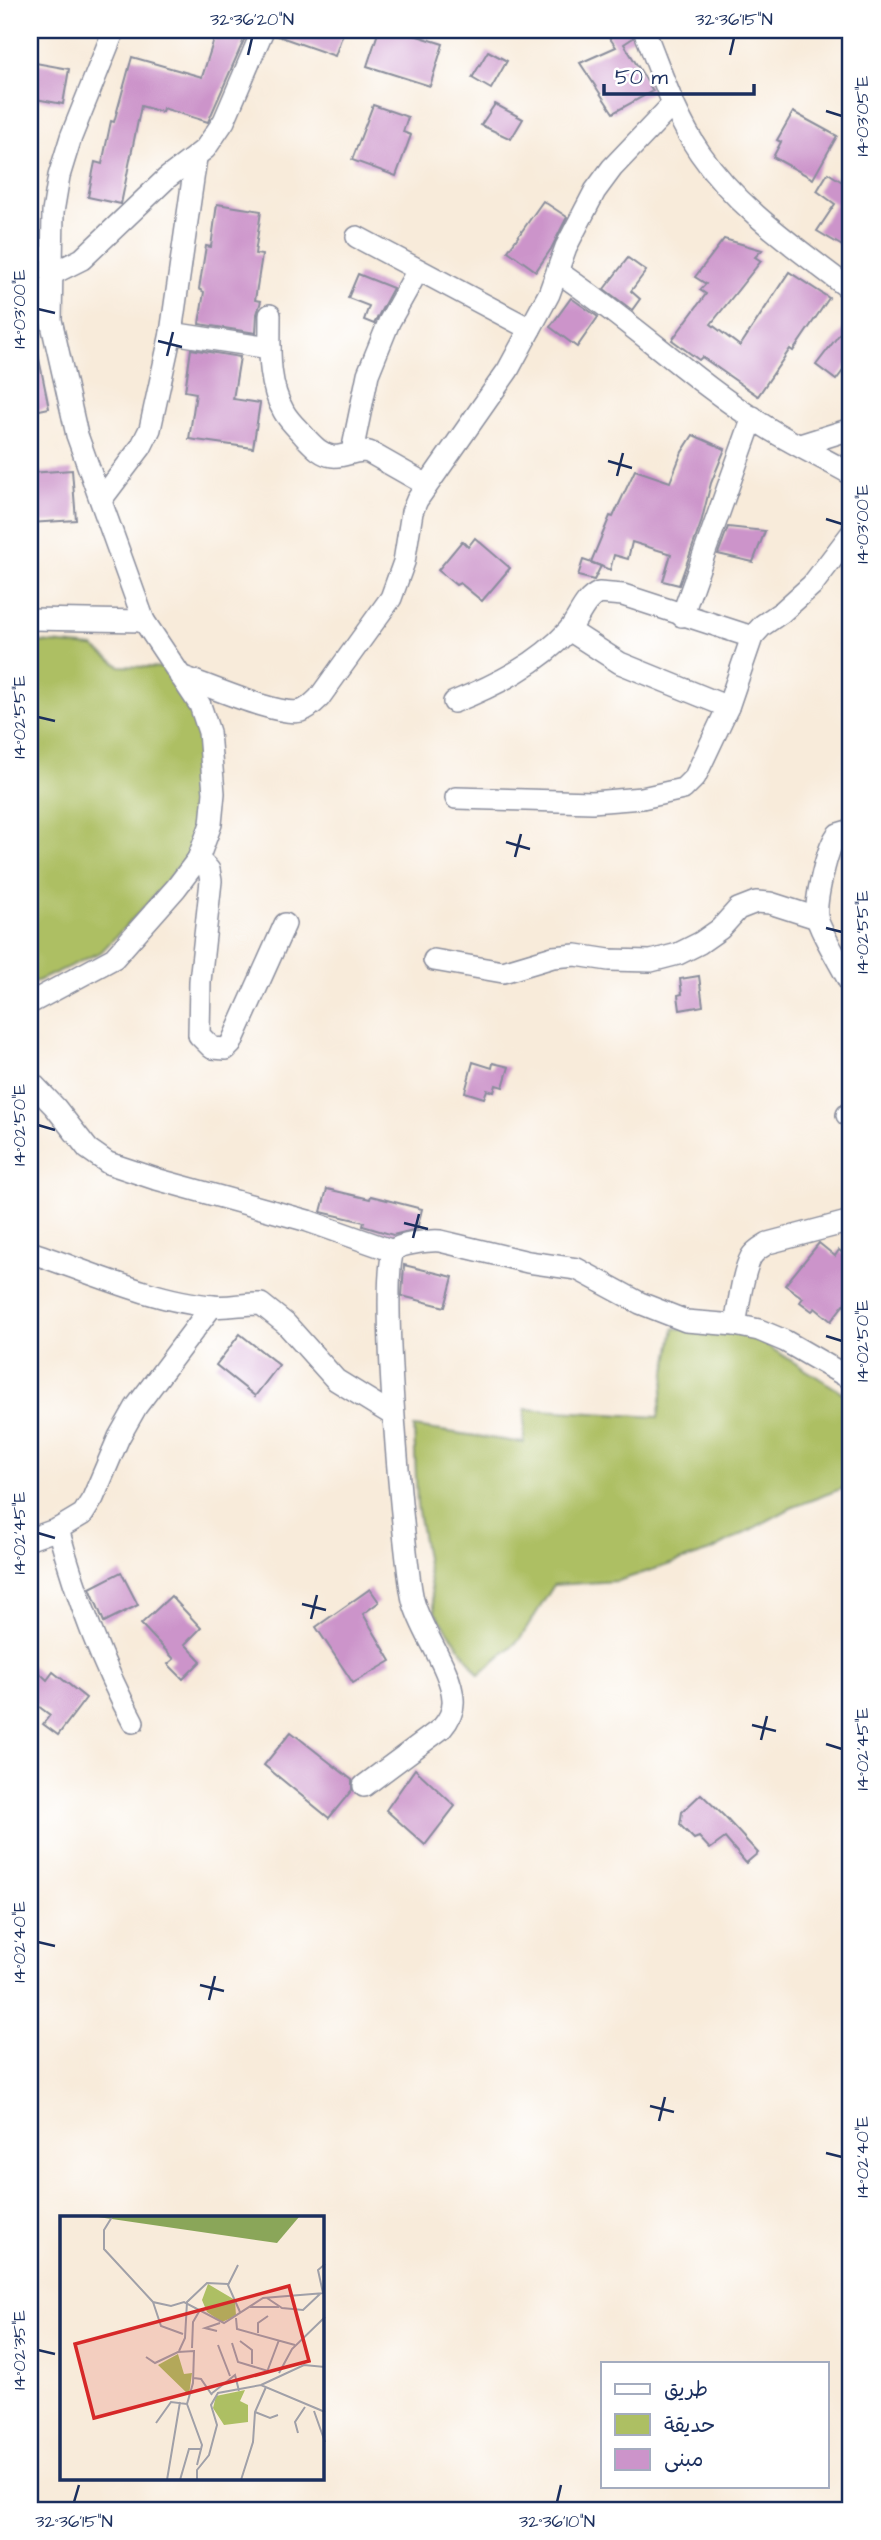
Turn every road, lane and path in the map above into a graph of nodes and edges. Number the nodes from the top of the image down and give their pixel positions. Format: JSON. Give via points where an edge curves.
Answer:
{"nodes":[{"id":1,"x":114,"y":30,"type":"edge"},
{"id":2,"x":263,"y":30,"type":"edge"},
{"id":3,"x":644,"y":30,"type":"edge"},
{"id":4,"x":673,"y":104,"type":"junction"},
{"id":5,"x":196,"y":158,"type":"junction"},
{"id":6,"x":357,"y":237,"type":"dead end"},
{"id":7,"x":418,"y":270,"type":"junction"},
{"id":8,"x":558,"y":272,"type":"junction"},
{"id":9,"x":52,"y":274,"type":"junction"},
{"id":10,"x":851,"y":290,"type":"edge"},
{"id":11,"x":271,"y":315,"type":"dead end"},
{"id":12,"x":530,"y":329,"type":"junction"},
{"id":13,"x":171,"y":333,"type":"junction"},
{"id":14,"x":270,"y":348,"type":"junction"},
{"id":15,"x":753,"y":417,"type":"junction"},
{"id":16,"x":851,"y":429,"type":"edge"},
{"id":17,"x":800,"y":445,"type":"junction"},
{"id":18,"x":352,"y":452,"type":"junction"},
{"id":19,"x":851,"y":474,"type":"edge"},
{"id":20,"x":427,"y":485,"type":"junction"},
{"id":21,"x":101,"y":500,"type":"junction"},
{"id":22,"x":851,"y":534,"type":"edge"},
{"id":23,"x":682,"y":616,"type":"junction"},
{"id":24,"x":30,"y":619,"type":"edge"},
{"id":25,"x":144,"y":621,"type":"junction"},
{"id":26,"x":569,"y":630,"type":"junction"},
{"id":27,"x":752,"y":637,"type":"junction"},
{"id":28,"x":180,"y":676,"type":"junction"},
{"id":29,"x":454,"y":702,"type":"dead end"},
{"id":30,"x":728,"y":707,"type":"junction"},
{"id":31,"x":456,"y":798,"type":"dead end"},
{"id":32,"x":851,"y":830,"type":"edge"},
{"id":33,"x":198,"y":859,"type":"junction"},
{"id":34,"x":817,"y":918,"type":"junction"},
{"id":35,"x":285,"y":924,"type":"dead end"},
{"id":36,"x":434,"y":960,"type":"dead end"},
{"id":37,"x":851,"y":985,"type":"edge"},
{"id":38,"x":30,"y":1003,"type":"edge"},
{"id":39,"x":30,"y":1081,"type":"edge"},
{"id":40,"x":851,"y":1221,"type":"edge"},
{"id":41,"x":393,"y":1251,"type":"junction"},
{"id":42,"x":30,"y":1252,"type":"edge"},
{"id":43,"x":212,"y":1306,"type":"junction"},
{"id":44,"x":735,"y":1325,"type":"junction"},
{"id":45,"x":851,"y":1379,"type":"edge"},
{"id":46,"x":393,"y":1415,"type":"junction"},
{"id":47,"x":58,"y":1529,"type":"junction"},
{"id":48,"x":30,"y":1539,"type":"edge"},
{"id":49,"x":134,"y":1722,"type":"dead end"},
{"id":50,"x":364,"y":1786,"type":"dead end"}],
"edges":[{"from":1,"to":9,"type":"street","via":[[60,176],[53,212]]},
{"from":2,"to":5,"type":"street","via":[[224,121]]},
{"from":3,"to":4,"type":"street"},
{"from":4,"to":8,"type":"street","via":[[595,191]]},
{"from":4,"to":10,"type":"street","via":[[699,152],[736,198]]},
{"from":5,"to":9,"type":"street","via":[[167,178],[82,258]]},
{"from":5,"to":13,"type":"street"},
{"from":6,"to":7,"type":"street"},
{"from":7,"to":12,"type":"street"},
{"from":7,"to":18,"type":"street","via":[[368,374]]},
{"from":8,"to":12,"type":"street"},
{"from":8,"to":15,"type":"street"},
{"from":9,"to":21,"type":"street","via":[[51,320],[77,435]]},
{"from":11,"to":14,"type":"street"},
{"from":12,"to":20,"type":"street","via":[[508,370]]},
{"from":13,"to":14,"type":"street"},
{"from":13,"to":21,"type":"street","via":[[150,429]]},
{"from":14,"to":18,"type":"street","via":[[273,390],[285,414],[321,452],[342,456]]},
{"from":15,"to":17,"type":"street"},
{"from":15,"to":23,"type":"street"},
{"from":16,"to":17,"type":"street"},
{"from":17,"to":19,"type":"street"},
{"from":18,"to":20,"type":"street","via":[[369,452]]},
{"from":20,"to":28,"type":"street","via":[[412,512],[404,562],[391,598],[335,678],[305,710],[284,711]]},
{"from":21,"to":25,"type":"street"},
{"from":22,"to":27,"type":"street","via":[[812,585]]},
{"from":23,"to":26,"type":"street","via":[[623,595],[599,593],[587,601]]},
{"from":23,"to":27,"type":"street"},
{"from":24,"to":25,"type":"street"},
{"from":25,"to":28,"type":"street"},
{"from":26,"to":29,"type":"street","via":[[515,674]]},
{"from":26,"to":30,"type":"street","via":[[620,663]]},
{"from":27,"to":30,"type":"street"},
{"from":28,"to":33,"type":"street","via":[[207,720],[211,752],[214,805]]},
{"from":30,"to":31,"type":"street","via":[[695,777],[683,789],[592,802]]},
{"from":32,"to":34,"type":"street","via":[[838,834],[831,844]]},
{"from":33,"to":35,"type":"street","via":[[212,881],[200,981],[199,1035],[212,1048],[226,1049],[231,1044]]},
{"from":33,"to":38,"type":"street","via":[[114,958]]},
{"from":34,"to":36,"type":"street","via":[[756,902],[738,909],[700,943],[651,961],[576,955],[503,972]]},
{"from":34,"to":37,"type":"street"},
{"from":39,"to":41,"type":"street","via":[[88,1149],[108,1163],[308,1221]]},
{"from":40,"to":44,"type":"street","via":[[768,1242],[754,1253]]},
{"from":41,"to":44,"type":"street","via":[[432,1240],[569,1267],[685,1321]]},
{"from":41,"to":46,"type":"street","via":[[389,1273]]},
{"from":42,"to":43,"type":"street","via":[[160,1296]]},
{"from":43,"to":46,"type":"street","via":[[267,1307],[336,1380]]},
{"from":43,"to":47,"type":"street","via":[[136,1407],[83,1514]]},
{"from":44,"to":45,"type":"street","via":[[785,1341]]},
{"from":46,"to":50,"type":"street","via":[[414,1601],[454,1702],[442,1728]]},
{"from":47,"to":48,"type":"street"},
{"from":47,"to":49,"type":"street","via":[[79,1597]]}]}
